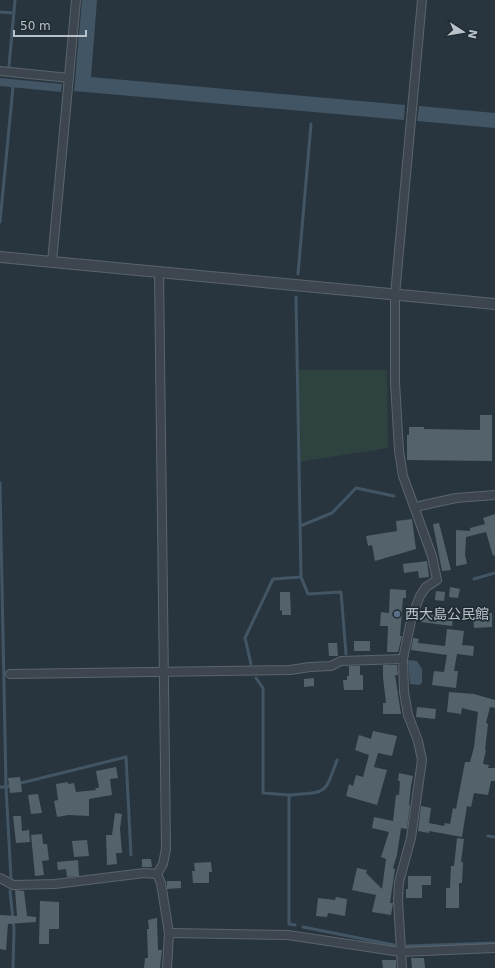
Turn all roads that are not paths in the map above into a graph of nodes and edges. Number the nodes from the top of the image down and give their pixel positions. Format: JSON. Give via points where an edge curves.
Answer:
{"nodes":[{"id":1,"x":76,"y":0,"type":"edge"},
{"id":2,"x":422,"y":0,"type":"edge"},
{"id":3,"x":0,"y":71,"type":"edge"},
{"id":4,"x":69,"y":78,"type":"junction"},
{"id":5,"x":0,"y":257,"type":"edge"},
{"id":6,"x":52,"y":262,"type":"junction"},
{"id":7,"x":159,"y":272,"type":"junction"},
{"id":8,"x":395,"y":295,"type":"junction"},
{"id":9,"x":495,"y":304,"type":"edge"},
{"id":10,"x":495,"y":495,"type":"edge"},
{"id":11,"x":415,"y":508,"type":"junction"},
{"id":12,"x":403,"y":659,"type":"junction"},
{"id":13,"x":164,"y":671,"type":"junction"},
{"id":14,"x":10,"y":674,"type":"dead end"},
{"id":15,"x":156,"y":874,"type":"junction"},
{"id":16,"x":0,"y":878,"type":"edge"},
{"id":17,"x":169,"y":933,"type":"junction"},
{"id":18,"x":495,"y":948,"type":"edge"},
{"id":19,"x":401,"y":952,"type":"junction"},
{"id":20,"x":167,"y":968,"type":"edge"},
{"id":21,"x":402,"y":968,"type":"edge"}],
"edges":[{"from":1,"to":4,"type":"street"},
{"from":2,"to":8,"type":"street"},
{"from":3,"to":4,"type":"street"},
{"from":4,"to":6,"type":"street"},
{"from":5,"to":6,"type":"street"},
{"from":6,"to":7,"type":"street"},
{"from":7,"to":8,"type":"street"},
{"from":7,"to":13,"type":"street"},
{"from":8,"to":9,"type":"street"},
{"from":8,"to":11,"type":"street","via":[[400,451],[403,476]]},
{"from":10,"to":11,"type":"street","via":[[456,498]]},
{"from":11,"to":12,"type":"street","via":[[432,556],[437,580],[426,587],[420,596],[412,616]]},
{"from":12,"to":13,"type":"street","via":[[341,661],[330,666],[290,670]]},
{"from":12,"to":19,"type":"street","via":[[404,692],[422,760],[411,838],[399,882]]},
{"from":13,"to":14,"type":"street"},
{"from":13,"to":15,"type":"street","via":[[166,849],[163,864]]},
{"from":15,"to":16,"type":"street","via":[[144,873],[54,884],[13,885]]},
{"from":15,"to":17,"type":"street","via":[[161,884]]},
{"from":17,"to":19,"type":"street","via":[[288,935]]},
{"from":17,"to":20,"type":"street"},
{"from":18,"to":19,"type":"street"},
{"from":19,"to":21,"type":"street"}]}
